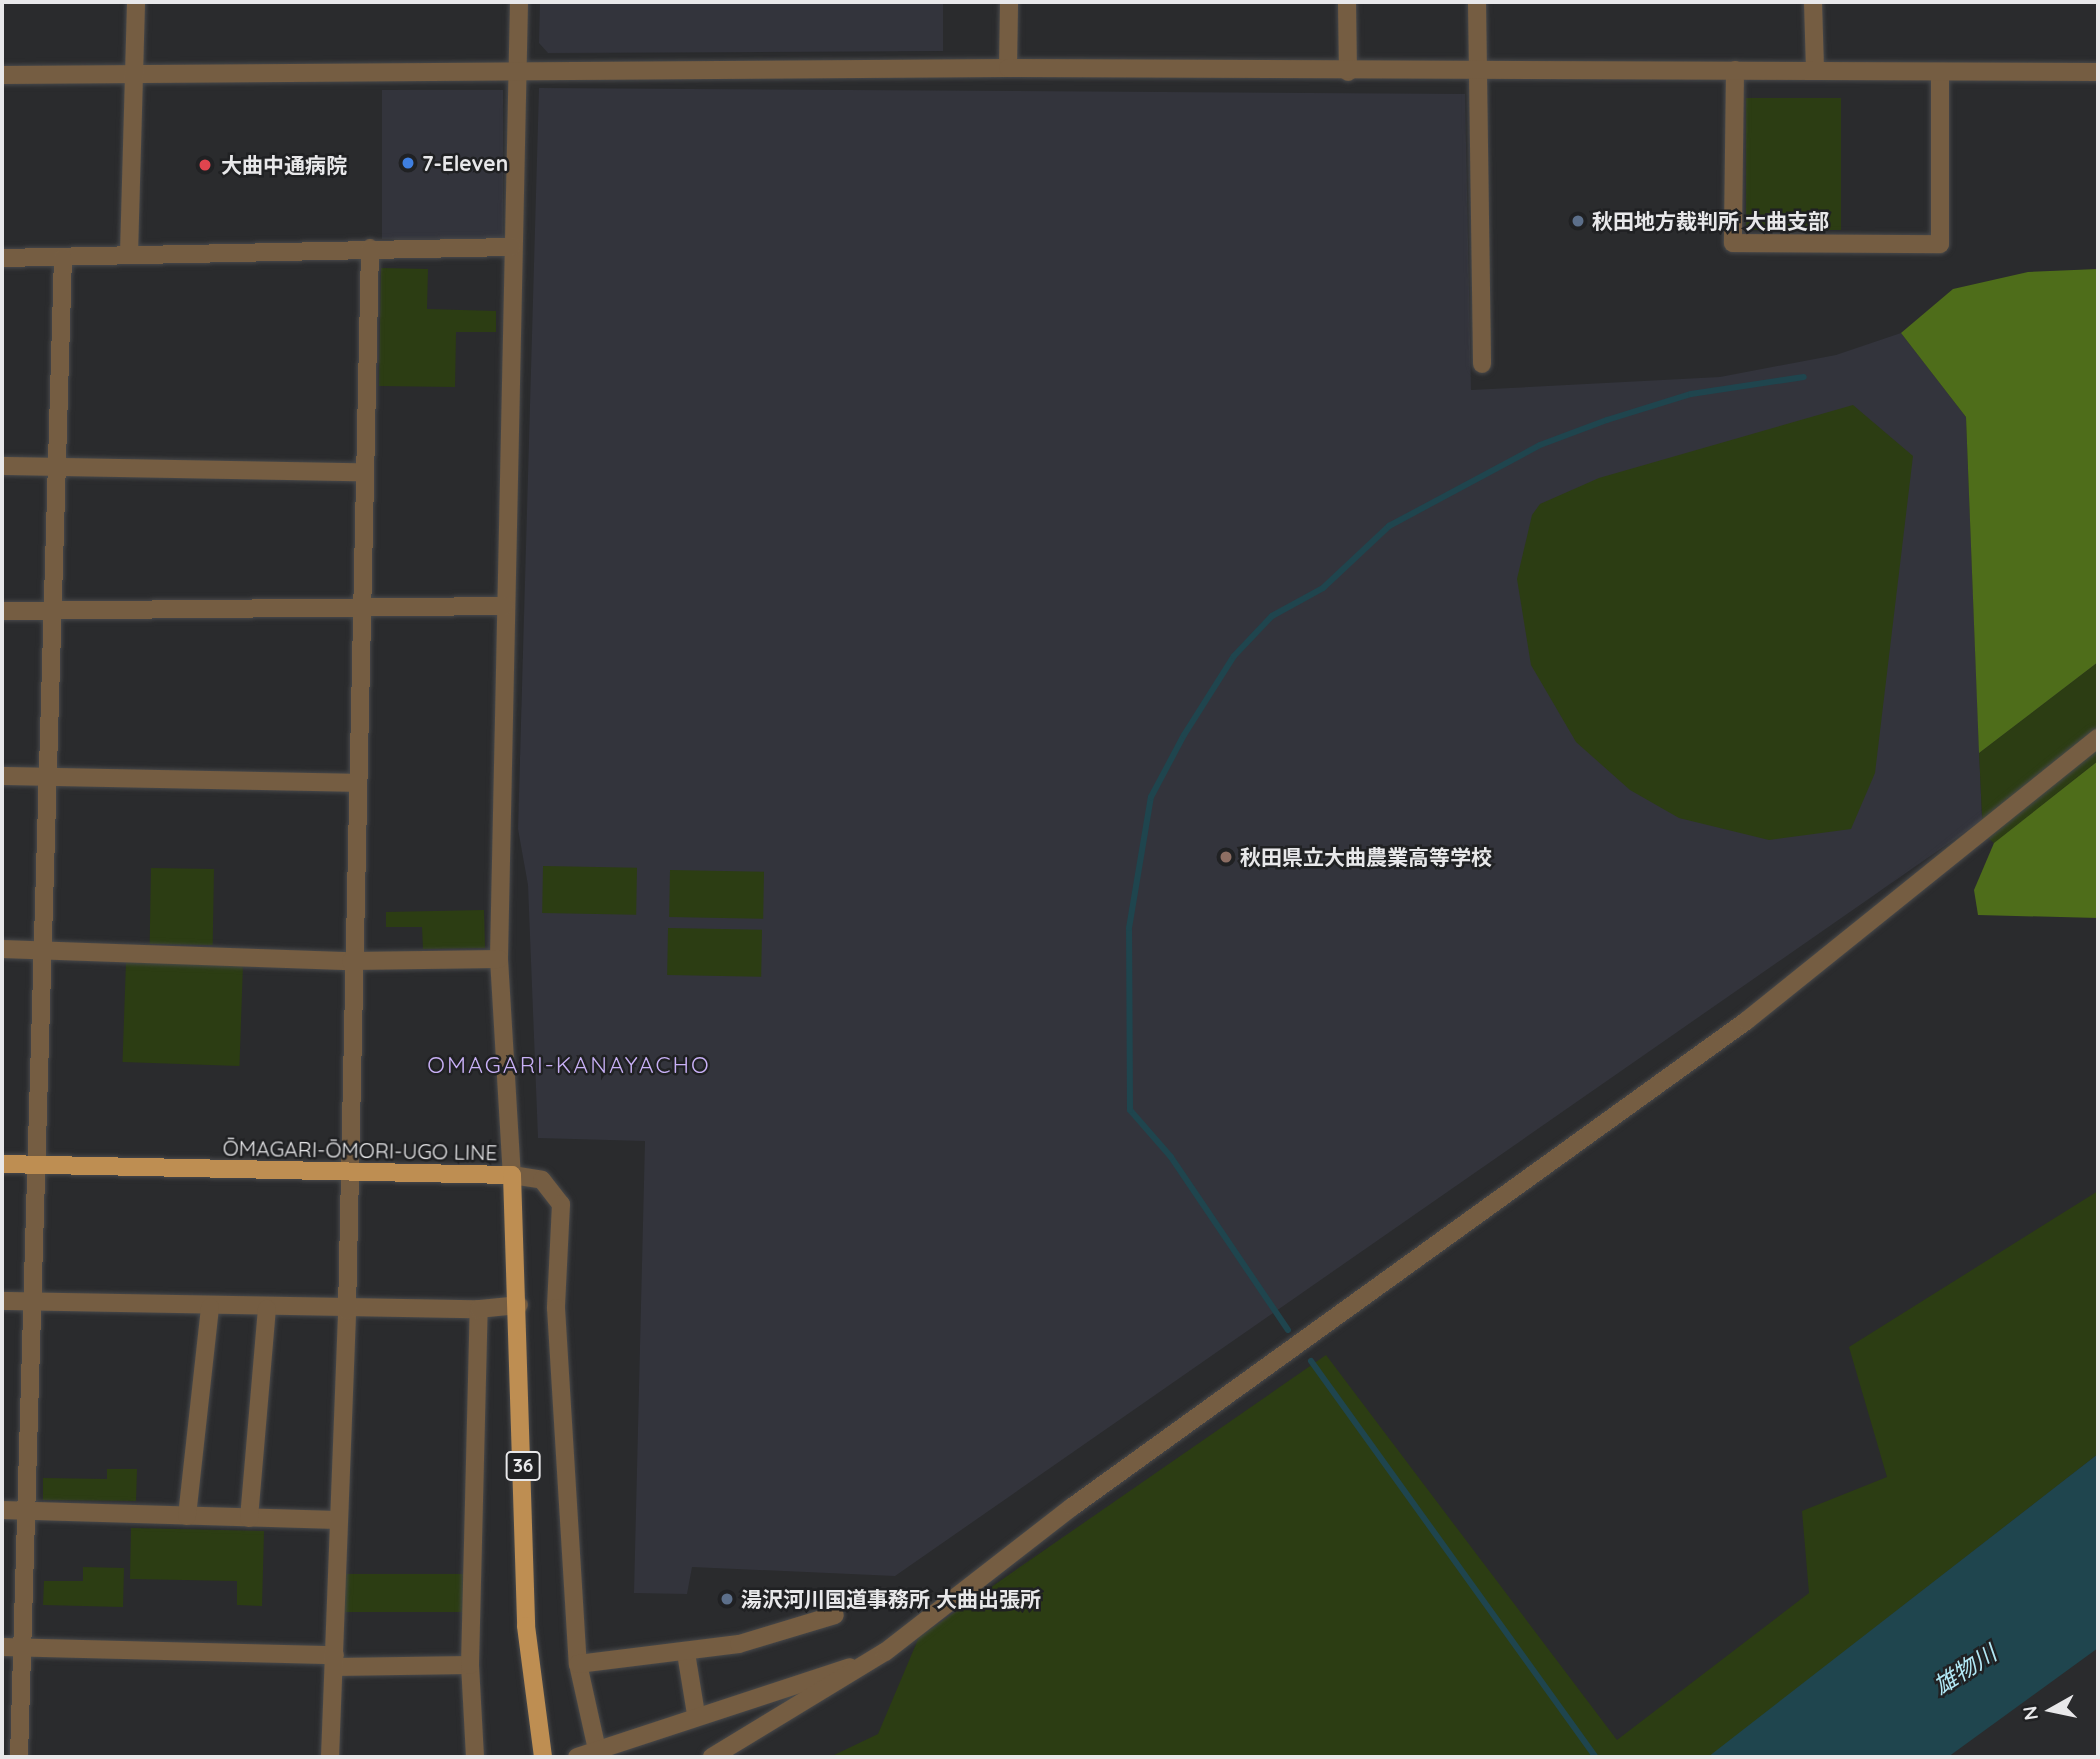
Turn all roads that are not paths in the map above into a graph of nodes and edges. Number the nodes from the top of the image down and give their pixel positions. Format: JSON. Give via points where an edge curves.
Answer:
{"nodes":[{"id":1,"x":135,"y":2,"type":"edge"},
{"id":2,"x":519,"y":2,"type":"edge"},
{"id":3,"x":1009,"y":2,"type":"edge"},
{"id":4,"x":1347,"y":2,"type":"edge"},
{"id":5,"x":1477,"y":2,"type":"edge"},
{"id":6,"x":1813,"y":2,"type":"edge"},
{"id":7,"x":1007,"y":68,"type":"junction"},
{"id":8,"x":1815,"y":69,"type":"junction"},
{"id":9,"x":1475,"y":70,"type":"junction"},
{"id":10,"x":1735,"y":70,"type":"junction"},
{"id":11,"x":520,"y":72,"type":"junction"},
{"id":12,"x":1348,"y":72,"type":"junction"},
{"id":13,"x":1940,"y":72,"type":"junction"},
{"id":14,"x":2098,"y":72,"type":"edge"},
{"id":15,"x":2,"y":75,"type":"edge"},
{"id":16,"x":132,"y":76,"type":"junction"},
{"id":17,"x":512,"y":247,"type":"junction"},
{"id":18,"x":370,"y":248,"type":"junction"},
{"id":19,"x":129,"y":254,"type":"junction"},
{"id":20,"x":2,"y":258,"type":"edge"},
{"id":21,"x":63,"y":258,"type":"junction"},
{"id":22,"x":1482,"y":364,"type":"dead end"},
{"id":23,"x":2,"y":466,"type":"edge"},
{"id":24,"x":53,"y":467,"type":"junction"},
{"id":25,"x":362,"y":472,"type":"junction"},
{"id":26,"x":505,"y":606,"type":"junction"},
{"id":27,"x":359,"y":608,"type":"junction"},
{"id":28,"x":51,"y":610,"type":"junction"},
{"id":29,"x":2,"y":611,"type":"edge"},
{"id":30,"x":2098,"y":738,"type":"edge"},
{"id":31,"x":2,"y":776,"type":"edge"},
{"id":32,"x":46,"y":776,"type":"junction"},
{"id":33,"x":355,"y":783,"type":"junction"},
{"id":34,"x":2,"y":949,"type":"edge"},
{"id":35,"x":40,"y":951,"type":"junction"},
{"id":36,"x":499,"y":959,"type":"junction"},
{"id":37,"x":351,"y":961,"type":"junction"},
{"id":38,"x":2,"y":1164,"type":"edge"},
{"id":39,"x":33,"y":1165,"type":"junction"},
{"id":40,"x":348,"y":1175,"type":"junction"},
{"id":41,"x":512,"y":1175,"type":"junction"},
{"id":42,"x":2,"y":1301,"type":"edge"},
{"id":43,"x":28,"y":1302,"type":"junction"},
{"id":44,"x":519,"y":1305,"type":"junction"},
{"id":45,"x":210,"y":1307,"type":"junction"},
{"id":46,"x":267,"y":1308,"type":"junction"},
{"id":47,"x":480,"y":1309,"type":"junction"},
{"id":48,"x":347,"y":1311,"type":"junction"},
{"id":49,"x":2,"y":1510,"type":"edge"},
{"id":50,"x":23,"y":1511,"type":"junction"},
{"id":51,"x":187,"y":1516,"type":"junction"},
{"id":52,"x":249,"y":1518,"type":"junction"},
{"id":53,"x":337,"y":1520,"type":"junction"},
{"id":54,"x":835,"y":1615,"type":"dead end"},
{"id":55,"x":2,"y":1647,"type":"edge"},
{"id":56,"x":20,"y":1648,"type":"junction"},
{"id":57,"x":686,"y":1653,"type":"junction"},
{"id":58,"x":335,"y":1661,"type":"junction"},
{"id":59,"x":868,"y":1662,"type":"junction"},
{"id":60,"x":578,"y":1664,"type":"junction"},
{"id":61,"x":470,"y":1665,"type":"junction"},
{"id":62,"x":696,"y":1714,"type":"junction"},
{"id":63,"x":597,"y":1750,"type":"junction"},
{"id":64,"x":19,"y":1757,"type":"edge"},
{"id":65,"x":330,"y":1757,"type":"edge"},
{"id":66,"x":475,"y":1757,"type":"edge"},
{"id":67,"x":543,"y":1757,"type":"edge"},
{"id":68,"x":577,"y":1757,"type":"edge"},
{"id":69,"x":712,"y":1757,"type":"edge"}],
"edges":[{"from":1,"to":16,"type":"street"},
{"from":2,"to":11,"type":"street"},
{"from":3,"to":7,"type":"street"},
{"from":4,"to":12,"type":"street"},
{"from":5,"to":9,"type":"street"},
{"from":6,"to":8,"type":"street"},
{"from":7,"to":11,"type":"street"},
{"from":7,"to":12,"type":"street"},
{"from":8,"to":10,"type":"street"},
{"from":8,"to":13,"type":"street"},
{"from":9,"to":10,"type":"street"},
{"from":9,"to":12,"type":"street"},
{"from":9,"to":22,"type":"street"},
{"from":10,"to":13,"type":"street","via":[[1732,243],[1940,244]]},
{"from":11,"to":16,"type":"street"},
{"from":11,"to":17,"type":"street"},
{"from":13,"to":14,"type":"street"},
{"from":15,"to":16,"type":"street"},
{"from":16,"to":19,"type":"street"},
{"from":17,"to":18,"type":"street"},
{"from":17,"to":26,"type":"street"},
{"from":18,"to":19,"type":"street"},
{"from":18,"to":25,"type":"street"},
{"from":19,"to":21,"type":"street"},
{"from":20,"to":21,"type":"street"},
{"from":21,"to":24,"type":"street"},
{"from":23,"to":24,"type":"street"},
{"from":24,"to":25,"type":"street"},
{"from":24,"to":28,"type":"street"},
{"from":25,"to":27,"type":"street"},
{"from":26,"to":27,"type":"street"},
{"from":26,"to":36,"type":"street"},
{"from":27,"to":28,"type":"street"},
{"from":27,"to":33,"type":"street"},
{"from":28,"to":29,"type":"street"},
{"from":28,"to":32,"type":"street"},
{"from":30,"to":59,"type":"street","via":[[1746,1021]]},
{"from":31,"to":32,"type":"street"},
{"from":32,"to":33,"type":"street"},
{"from":32,"to":35,"type":"street"},
{"from":33,"to":37,"type":"street"},
{"from":34,"to":35,"type":"street"},
{"from":35,"to":37,"type":"street"},
{"from":35,"to":39,"type":"street"},
{"from":36,"to":37,"type":"street"},
{"from":36,"to":41,"type":"street"},
{"from":37,"to":40,"type":"street"},
{"from":38,"to":39,"type":"main road","name":"ŌMAGARI-ŌMORI-UGO LINE"},
{"from":39,"to":40,"type":"main road","name":"ŌMAGARI-ŌMORI-UGO LINE"},
{"from":39,"to":43,"type":"street"},
{"from":40,"to":41,"type":"main road","name":"ŌMAGARI-ŌMORI-UGO LINE"},
{"from":40,"to":48,"type":"street"},
{"from":41,"to":44,"type":"main road","name":"ŌMAGARI-ŌMORI-UGO LINE","number":"36"},
{"from":41,"to":60,"type":"street","via":[[542,1180],[561,1204],[556,1308]]},
{"from":42,"to":43,"type":"street"},
{"from":43,"to":45,"type":"street"},
{"from":43,"to":50,"type":"street"},
{"from":44,"to":47,"type":"street"},
{"from":44,"to":67,"type":"main road","name":"ŌMAGARI-ŌMORI-UGO LINE","number":"36","via":[[526,1626]]},
{"from":45,"to":46,"type":"street"},
{"from":45,"to":51,"type":"street"},
{"from":46,"to":48,"type":"street"},
{"from":46,"to":52,"type":"street"},
{"from":47,"to":48,"type":"street"},
{"from":47,"to":61,"type":"street"},
{"from":48,"to":53,"type":"street"},
{"from":49,"to":50,"type":"street"},
{"from":50,"to":51,"type":"street"},
{"from":50,"to":56,"type":"street"},
{"from":51,"to":52,"type":"street"},
{"from":52,"to":53,"type":"street"},
{"from":53,"to":58,"type":"street"},
{"from":54,"to":57,"type":"street"},
{"from":55,"to":56,"type":"street"},
{"from":56,"to":58,"type":"street"},
{"from":56,"to":64,"type":"street"},
{"from":57,"to":60,"type":"street"},
{"from":57,"to":62,"type":"street"},
{"from":58,"to":61,"type":"street"},
{"from":58,"to":65,"type":"street"},
{"from":59,"to":62,"type":"street"},
{"from":59,"to":69,"type":"street"},
{"from":60,"to":63,"type":"street"},
{"from":61,"to":66,"type":"street"},
{"from":62,"to":63,"type":"street"},
{"from":63,"to":68,"type":"street"}]}
